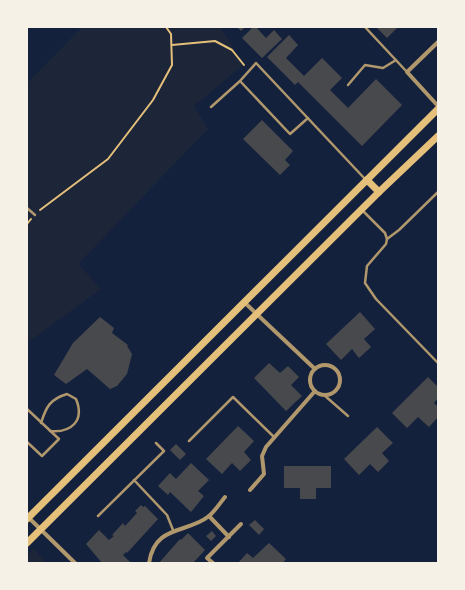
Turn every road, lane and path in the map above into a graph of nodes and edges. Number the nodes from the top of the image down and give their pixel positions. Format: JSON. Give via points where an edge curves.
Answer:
{"nodes":[{"id":1,"x":166,"y":27,"type":"edge"},
{"id":2,"x":365,"y":27,"type":"edge"},
{"id":3,"x":438,"y":42,"type":"edge"},
{"id":4,"x":172,"y":45,"type":"junction"},
{"id":5,"x":396,"y":60,"type":"junction"},
{"id":6,"x":249,"y":71,"type":"junction"},
{"id":7,"x":407,"y":72,"type":"junction"},
{"id":8,"x":240,"y":82,"type":"junction"},
{"id":9,"x":348,"y":85,"type":"dead end"},
{"id":10,"x":438,"y":106,"type":"edge"},
{"id":11,"x":210,"y":107,"type":"dead end"},
{"id":12,"x":438,"y":109,"type":"edge"},
{"id":13,"x":308,"y":118,"type":"junction"},
{"id":14,"x":438,"y":136,"type":"edge"},
{"id":15,"x":367,"y":180,"type":"junction"},
{"id":16,"x":379,"y":192,"type":"junction"},
{"id":17,"x":438,"y":192,"type":"edge"},
{"id":18,"x":27,"y":208,"type":"edge"},
{"id":19,"x":362,"y":210,"type":"junction"},
{"id":20,"x":35,"y":215,"type":"junction"},
{"id":21,"x":27,"y":224,"type":"edge"},
{"id":22,"x":387,"y":239,"type":"junction"},
{"id":23,"x":244,"y":302,"type":"junction"},
{"id":24,"x":257,"y":314,"type":"junction"},
{"id":25,"x":438,"y":363,"type":"edge"},
{"id":26,"x":315,"y":368,"type":"junction"},
{"id":27,"x":315,"y":391,"type":"junction"},
{"id":28,"x":324,"y":395,"type":"junction"},
{"id":29,"x":27,"y":409,"type":"edge"},
{"id":30,"x":348,"y":416,"type":"dead end"},
{"id":31,"x":41,"y":423,"type":"junction"},
{"id":32,"x":50,"y":430,"type":"junction"},
{"id":33,"x":274,"y":437,"type":"junction"},
{"id":34,"x":189,"y":441,"type":"dead end"},
{"id":35,"x":27,"y":442,"type":"edge"},
{"id":36,"x":156,"y":443,"type":"dead end"},
{"id":37,"x":134,"y":480,"type":"junction"},
{"id":38,"x":250,"y":490,"type":"dead end"},
{"id":39,"x":225,"y":497,"type":"dead end"},
{"id":40,"x":98,"y":516,"type":"dead end"},
{"id":41,"x":208,"y":516,"type":"junction"},
{"id":42,"x":28,"y":518,"type":"edge"},
{"id":43,"x":241,"y":524,"type":"dead end"},
{"id":44,"x":41,"y":530,"type":"junction"},
{"id":45,"x":174,"y":530,"type":"junction"},
{"id":46,"x":229,"y":536,"type":"junction"},
{"id":47,"x":27,"y":543,"type":"edge"},
{"id":48,"x":75,"y":563,"type":"edge"},
{"id":49,"x":149,"y":563,"type":"edge"},
{"id":50,"x":213,"y":563,"type":"edge"}],
"edges":[{"from":1,"to":4,"type":"path","via":[[171,34]]},
{"from":2,"to":5,"type":"lane"},
{"from":3,"to":7,"type":"street"},
{"from":4,"to":6,"type":"path","via":[[215,41],[232,50]]},
{"from":4,"to":20,"type":"path","via":[[172,65],[161,86],[108,159]]},
{"from":5,"to":7,"type":"lane"},
{"from":5,"to":9,"type":"lane","via":[[383,68],[365,65]]},
{"from":6,"to":8,"type":"lane"},
{"from":6,"to":13,"type":"lane","via":[[256,63]]},
{"from":7,"to":10,"type":"street"},
{"from":8,"to":11,"type":"lane"},
{"from":8,"to":13,"type":"lane","via":[[290,134]]},
{"from":12,"to":15,"type":"main road"},
{"from":13,"to":15,"type":"lane"},
{"from":14,"to":16,"type":"main road"},
{"from":15,"to":16,"type":"main road"},
{"from":15,"to":23,"type":"main road"},
{"from":16,"to":19,"type":"main road"},
{"from":17,"to":22,"type":"lane"},
{"from":18,"to":20,"type":"lane"},
{"from":19,"to":22,"type":"lane","via":[[385,233]]},
{"from":19,"to":24,"type":"main road"},
{"from":20,"to":21,"type":"path"},
{"from":22,"to":25,"type":"lane","via":[[386,244],[366,266],[365,282],[376,299]]},
{"from":23,"to":24,"type":"street"},
{"from":23,"to":42,"type":"main road"},
{"from":24,"to":26,"type":"street"},
{"from":24,"to":44,"type":"main road"},
{"from":26,"to":27,"type":"street","via":[[310,377]]},
{"from":26,"to":28,"type":"street","via":[[328,365],[339,374],[337,388]]},
{"from":27,"to":28,"type":"street"},
{"from":27,"to":33,"type":"street"},
{"from":28,"to":30,"type":"lane"},
{"from":29,"to":31,"type":"lane"},
{"from":31,"to":32,"type":"lane"},
{"from":31,"to":32,"type":"lane","via":[[46,408],[57,397],[67,394],[76,399],[80,408],[78,419],[68,429],[60,432]]},
{"from":32,"to":35,"type":"lane","via":[[58,439],[42,456]]},
{"from":33,"to":34,"type":"lane","via":[[233,397]]},
{"from":33,"to":38,"type":"street","via":[[262,456],[264,474]]},
{"from":36,"to":37,"type":"lane","via":[[164,451]]},
{"from":37,"to":40,"type":"lane"},
{"from":37,"to":45,"type":"lane","via":[[167,515]]},
{"from":39,"to":41,"type":"street"},
{"from":41,"to":45,"type":"street"},
{"from":41,"to":46,"type":"street"},
{"from":42,"to":44,"type":"street"},
{"from":43,"to":46,"type":"street"},
{"from":44,"to":47,"type":"main road"},
{"from":44,"to":48,"type":"street"},
{"from":45,"to":49,"type":"street","via":[[163,536]]},
{"from":46,"to":50,"type":"street","via":[[207,558]]}]}
